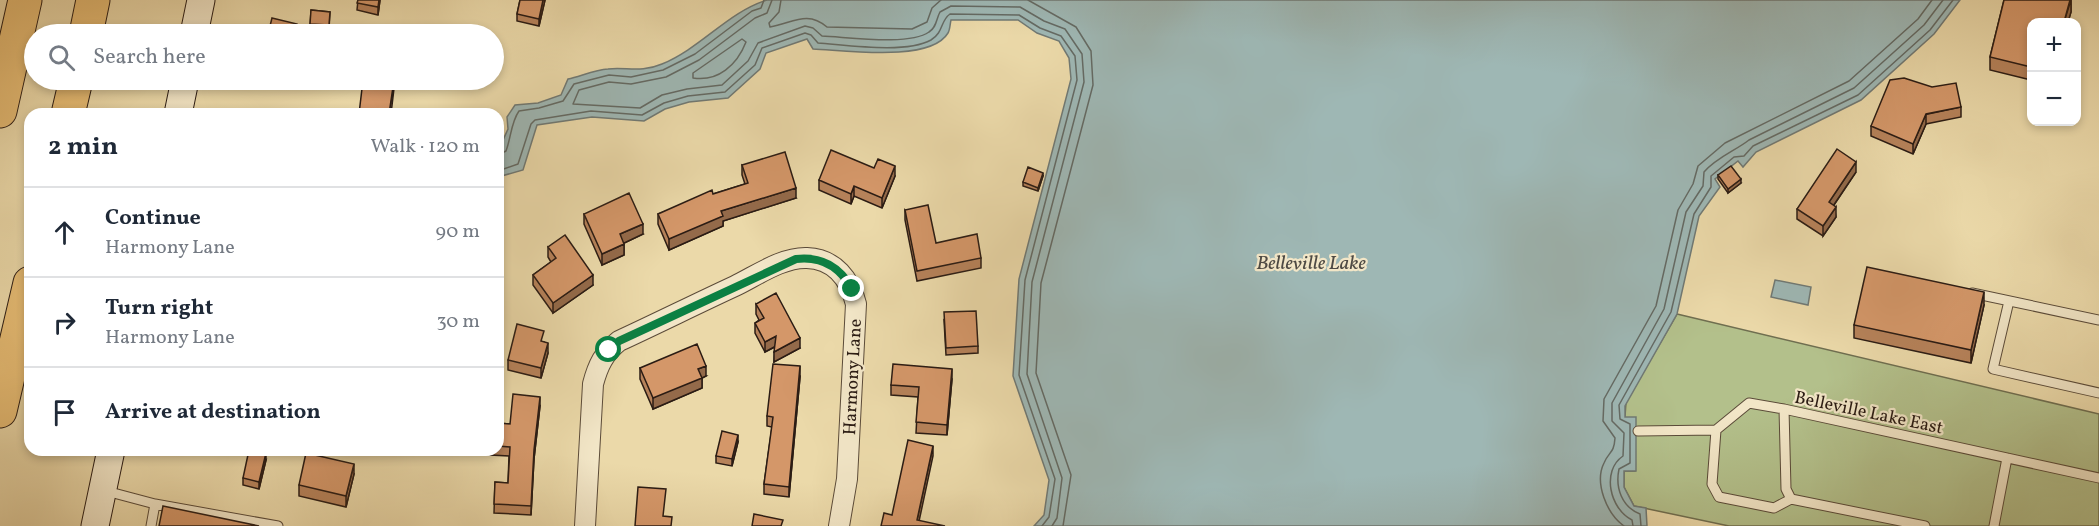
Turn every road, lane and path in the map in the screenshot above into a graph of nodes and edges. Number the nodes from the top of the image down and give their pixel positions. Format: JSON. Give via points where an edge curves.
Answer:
{"nodes":[{"id":1,"x":6,"y":0,"type":"edge"},
{"id":2,"x":25,"y":0,"type":"edge"},
{"id":3,"x":93,"y":0,"type":"edge"},
{"id":4,"x":201,"y":0,"type":"edge"},
{"id":5,"x":88,"y":24,"type":"edge"},
{"id":6,"x":196,"y":24,"type":"edge"},
{"id":7,"x":0,"y":29,"type":"edge"},
{"id":8,"x":74,"y":90,"type":"edge"},
{"id":9,"x":183,"y":90,"type":"edge"},
{"id":10,"x":69,"y":108,"type":"edge"},
{"id":11,"x":179,"y":108,"type":"edge"},
{"id":12,"x":0,"y":111,"type":"edge"},
{"id":13,"x":1966,"y":292,"type":"edge"},
{"id":14,"x":2009,"y":301,"type":"junction"},
{"id":15,"x":24,"y":309,"type":"edge"},
{"id":16,"x":2099,"y":320,"type":"edge"},
{"id":17,"x":2099,"y":393,"type":"edge"},
{"id":18,"x":1784,"y":409,"type":"junction"},
{"id":19,"x":0,"y":411,"type":"edge"},
{"id":20,"x":1716,"y":430,"type":"junction"},
{"id":21,"x":1638,"y":431,"type":"dead end"},
{"id":22,"x":110,"y":456,"type":"edge"},
{"id":23,"x":2007,"y":459,"type":"junction"},
{"id":24,"x":2099,"y":478,"type":"edge"},
{"id":25,"x":102,"y":490,"type":"junction"},
{"id":26,"x":1791,"y":499,"type":"junction"},
{"id":27,"x":155,"y":504,"type":"junction"},
{"id":28,"x":95,"y":526,"type":"edge"},
{"id":29,"x":151,"y":526,"type":"edge"},
{"id":30,"x":278,"y":526,"type":"edge"},
{"id":31,"x":585,"y":526,"type":"edge"},
{"id":32,"x":839,"y":526,"type":"edge"},
{"id":33,"x":1925,"y":526,"type":"edge"},
{"id":34,"x":1994,"y":526,"type":"edge"}],
"edges":[{"from":1,"to":7,"type":"highway"},
{"from":2,"to":12,"type":"highway"},
{"from":3,"to":5,"type":"highway"},
{"from":4,"to":6,"type":"street"},
{"from":8,"to":10,"type":"highway"},
{"from":9,"to":11,"type":"street"},
{"from":13,"to":14,"type":"lane"},
{"from":14,"to":16,"type":"lane"},
{"from":14,"to":17,"type":"lane","via":[[1993,369]]},
{"from":15,"to":19,"type":"highway"},
{"from":18,"to":20,"type":"lane","via":[[1749,403]]},
{"from":18,"to":23,"type":"lane","name":"Belleville Lake East"},
{"from":18,"to":26,"type":"lane","name":"Belleville Lake East","via":[[1786,489]]},
{"from":20,"to":21,"type":"lane"},
{"from":20,"to":26,"type":"lane","via":[[1712,484],[1719,497],[1774,508]]},
{"from":22,"to":25,"type":"street"},
{"from":23,"to":24,"type":"lane","name":"Belleville Lake East"},
{"from":23,"to":34,"type":"lane"},
{"from":25,"to":27,"type":"lane"},
{"from":25,"to":28,"type":"street"},
{"from":26,"to":33,"type":"lane"},
{"from":27,"to":29,"type":"lane"},
{"from":27,"to":30,"type":"lane"},
{"from":31,"to":32,"type":"street","name":"Harmony Lane","via":[[593,384],[609,350],[619,341],[773,268],[805,258],[829,264],[842,274],[856,304],[847,479]]}]}
